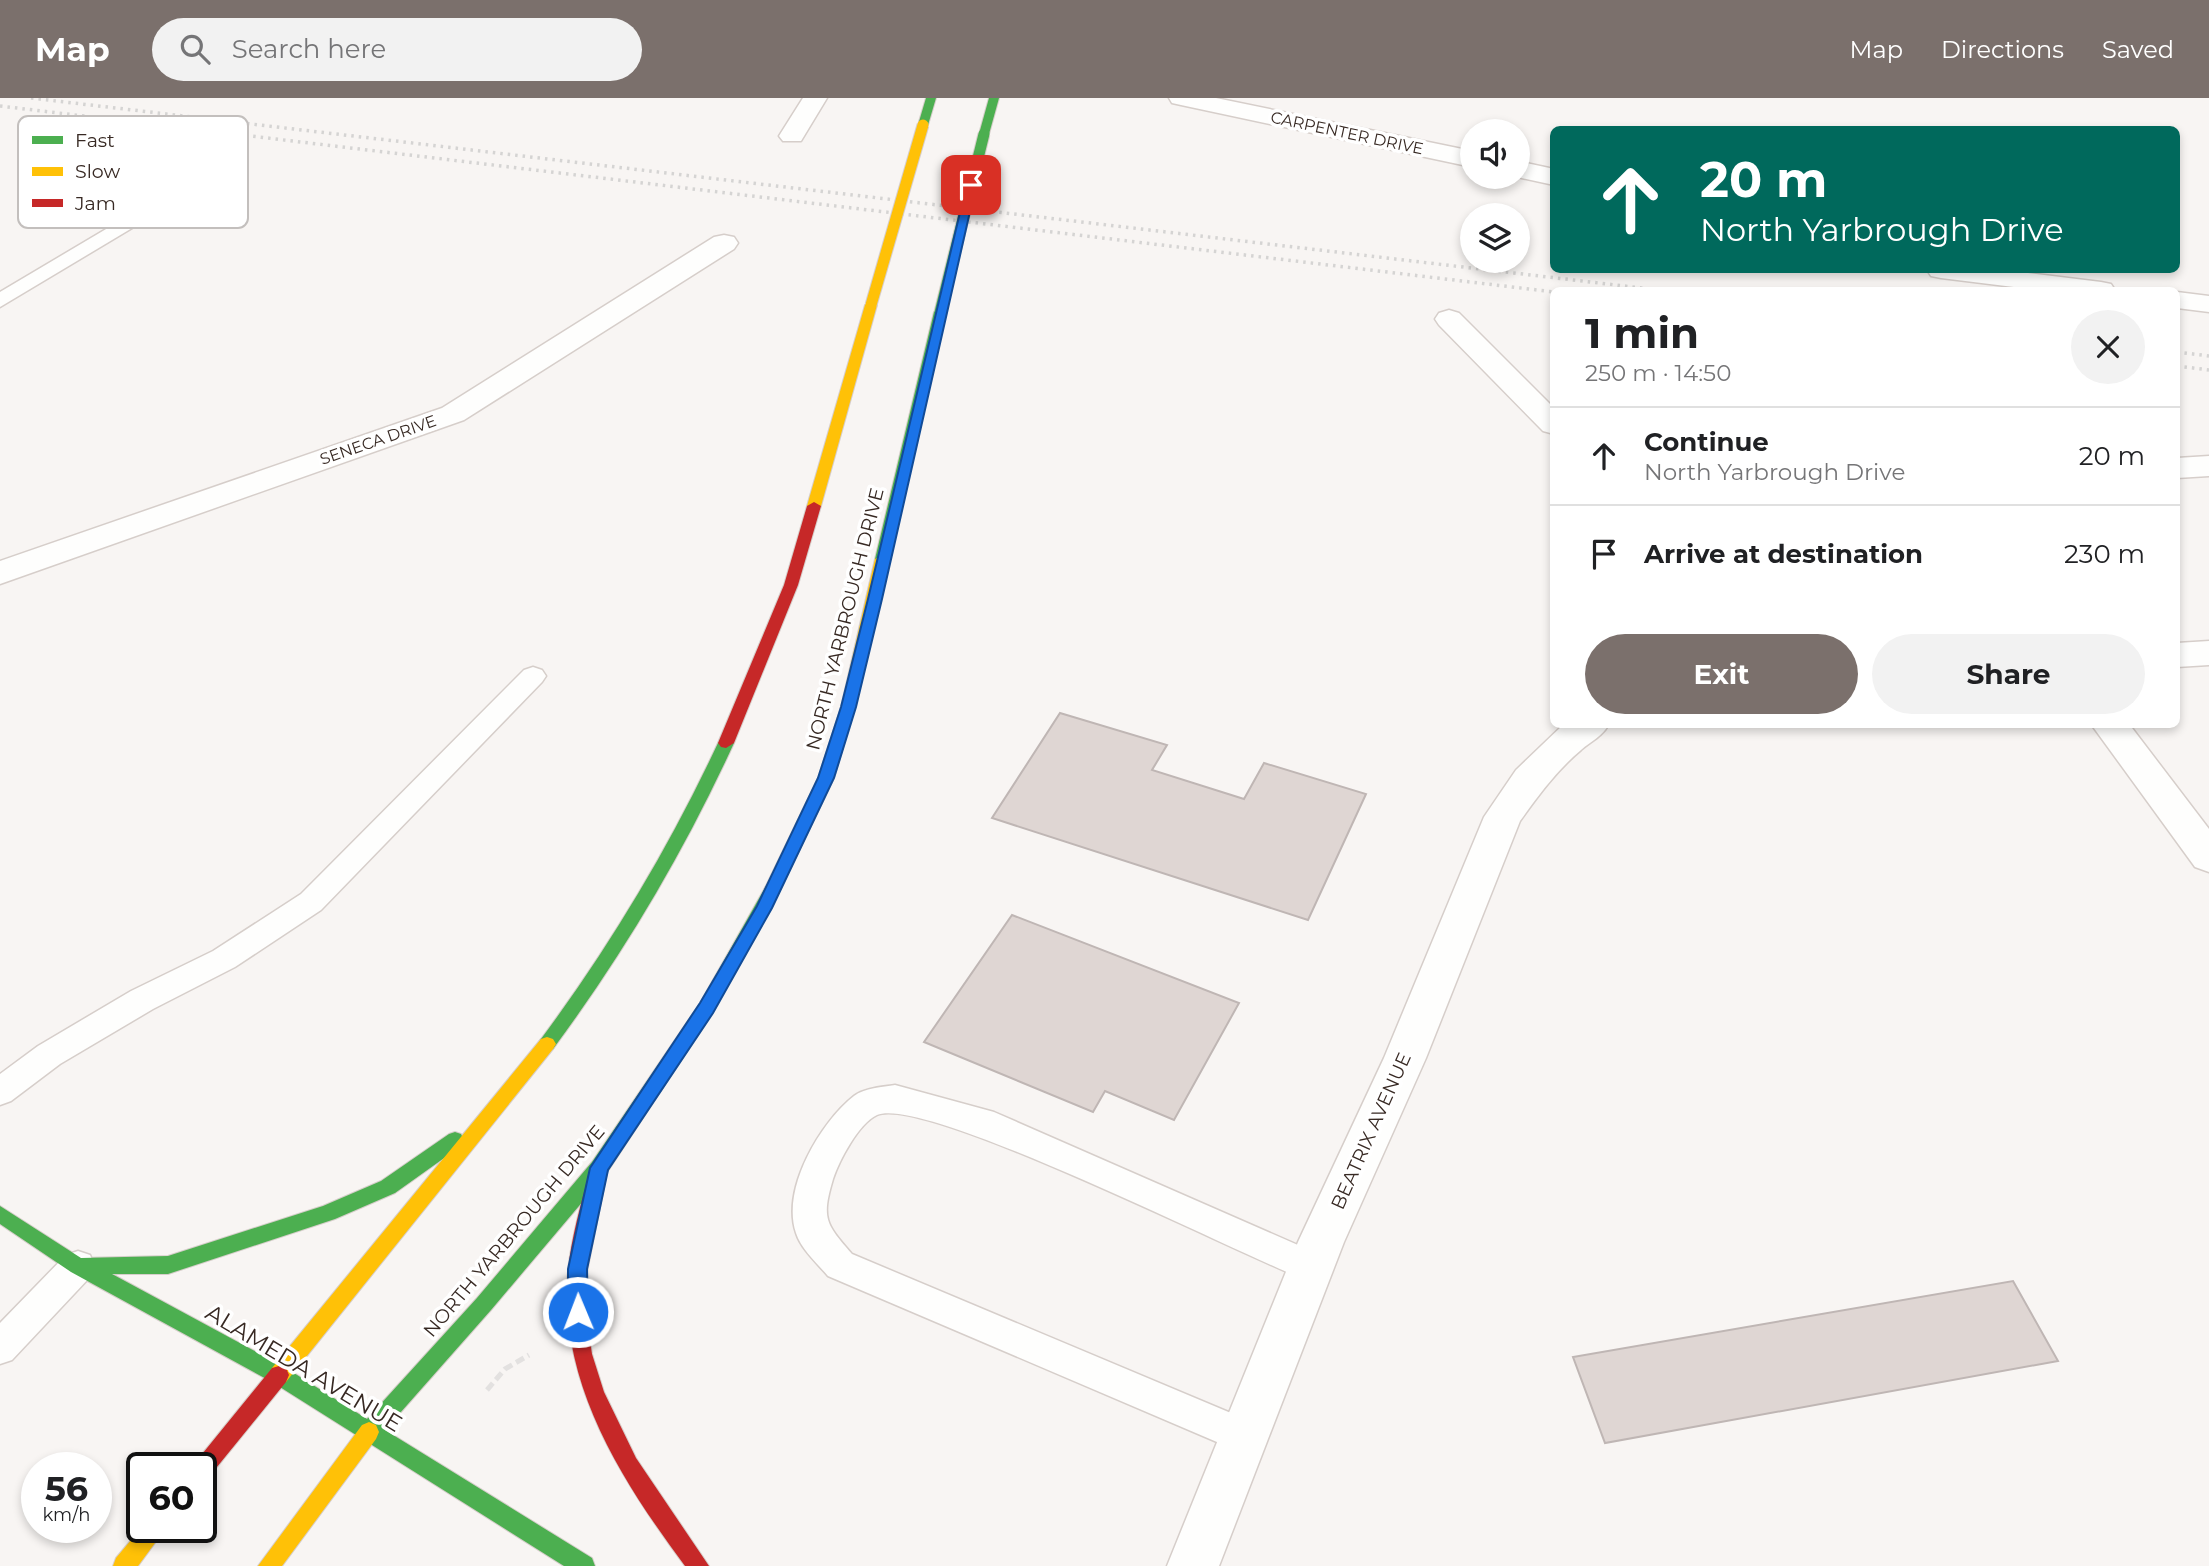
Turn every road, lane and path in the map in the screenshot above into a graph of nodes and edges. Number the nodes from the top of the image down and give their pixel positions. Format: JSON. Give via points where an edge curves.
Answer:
{"nodes":[{"id":1,"x":815,"y":98,"type":"edge"},
{"id":2,"x":931,"y":98,"type":"edge"},
{"id":3,"x":994,"y":98,"type":"edge"},
{"id":4,"x":1181,"y":98,"type":"edge"},
{"id":5,"x":792,"y":136,"type":"dead end"},
{"id":6,"x":1460,"y":156,"type":"edge"},
{"id":7,"x":1530,"y":172,"type":"edge"},
{"id":8,"x":1550,"y":176,"type":"edge"},
{"id":9,"x":120,"y":228,"type":"edge"},
{"id":10,"x":724,"y":243,"type":"dead end"},
{"id":11,"x":1965,"y":273,"type":"edge"},
{"id":12,"x":2077,"y":287,"type":"edge"},
{"id":13,"x":2180,"y":300,"type":"edge"},
{"id":14,"x":0,"y":301,"type":"edge"},
{"id":15,"x":2209,"y":304,"type":"edge"},
{"id":16,"x":1449,"y":319,"type":"dead end"},
{"id":17,"x":1550,"y":421,"type":"edge"},
{"id":18,"x":2209,"y":466,"type":"edge"},
{"id":19,"x":2180,"y":468,"type":"edge"},
{"id":20,"x":0,"y":573,"type":"edge"},
{"id":21,"x":2209,"y":653,"type":"edge"},
{"id":22,"x":2180,"y":655,"type":"edge"},
{"id":23,"x":533,"y":676,"type":"dead end"},
{"id":24,"x":1585,"y":728,"type":"edge"},
{"id":25,"x":2112,"y":728,"type":"edge"},
{"id":26,"x":2209,"y":857,"type":"edge"},
{"id":27,"x":0,"y":1092,"type":"edge"},
{"id":28,"x":494,"y":1113,"type":"junction"},
{"id":29,"x":599,"y":1168,"type":"junction"},
{"id":30,"x":0,"y":1214,"type":"edge"},
{"id":31,"x":78,"y":1266,"type":"junction"},
{"id":32,"x":1311,"y":1267,"type":"junction"},
{"id":33,"x":0,"y":1348,"type":"edge"},
{"id":34,"x":528,"y":1355,"type":"dead end"},
{"id":35,"x":279,"y":1376,"type":"junction"},
{"id":36,"x":487,"y":1390,"type":"dead end"},
{"id":37,"x":369,"y":1432,"type":"junction"},
{"id":38,"x":1244,"y":1436,"type":"junction"},
{"id":39,"x":217,"y":1452,"type":"edge"},
{"id":40,"x":143,"y":1543,"type":"edge"},
{"id":41,"x":124,"y":1566,"type":"edge"},
{"id":42,"x":269,"y":1566,"type":"edge"},
{"id":43,"x":584,"y":1566,"type":"edge"},
{"id":44,"x":698,"y":1566,"type":"edge"},
{"id":45,"x":1193,"y":1566,"type":"edge"}],
"edges":[{"from":1,"to":5,"type":"street"},
{"from":2,"to":28,"type":"main road","bridge":true,"via":[[790,585],[750,690],[699,804],[595,981]]},
{"from":3,"to":29,"type":"main road","name":"NORTH YARBROUGH DRIVE","bridge":true,"via":[[875,599],[826,778],[764,908],[706,1008]]},
{"from":4,"to":6,"type":"street","name":"CARPENTER DRIVE"},
{"from":7,"to":8,"type":"street"},
{"from":9,"to":14,"type":"lane"},
{"from":10,"to":20,"type":"street","name":"SENECA DRIVE","via":[[453,414]]},
{"from":11,"to":12,"type":"street"},
{"from":13,"to":15,"type":"street"},
{"from":16,"to":17,"type":"street"},
{"from":18,"to":19,"type":"street"},
{"from":21,"to":22,"type":"street"},
{"from":23,"to":27,"type":"lane","via":[[311,902],[224,959],[49,1055]]},
{"from":24,"to":32,"type":"street","name":"BEATRIX AVENUE","via":[[1529,780],[1503,817],[1405,1058]]},
{"from":25,"to":26,"type":"street"},
{"from":28,"to":31,"type":"main road","via":[[388,1186],[328,1213],[168,1265]]},
{"from":28,"to":35,"type":"main road"},
{"from":29,"to":37,"type":"main road","name":"NORTH YARBROUGH DRIVE"},
{"from":29,"to":44,"type":"main road","via":[[578,1269],[579,1343],[590,1390],[612,1440],[647,1499]]},
{"from":30,"to":31,"type":"main road","name":"ALAMEDA AVENUE"},
{"from":31,"to":33,"type":"lane"},
{"from":31,"to":35,"type":"main road","name":"ALAMEDA AVENUE"},
{"from":32,"to":38,"type":"street","name":"BEATRIX AVENUE"},
{"from":32,"to":38,"type":"lane","via":[[984,1122],[895,1098],[866,1104],[827,1149],[808,1206],[812,1232],[840,1265]]},
{"from":34,"to":36,"type":"path","via":[[505,1369]]},
{"from":35,"to":37,"type":"main road","name":"ALAMEDA AVENUE"},
{"from":35,"to":39,"type":"main road"},
{"from":37,"to":42,"type":"main road","name":"NORTH YARBROUGH DRIVE"},
{"from":37,"to":43,"type":"main road","name":"ALAMEDA AVENUE"},
{"from":38,"to":45,"type":"street","name":"BEATRIX AVENUE"},
{"from":40,"to":41,"type":"main road"}]}
